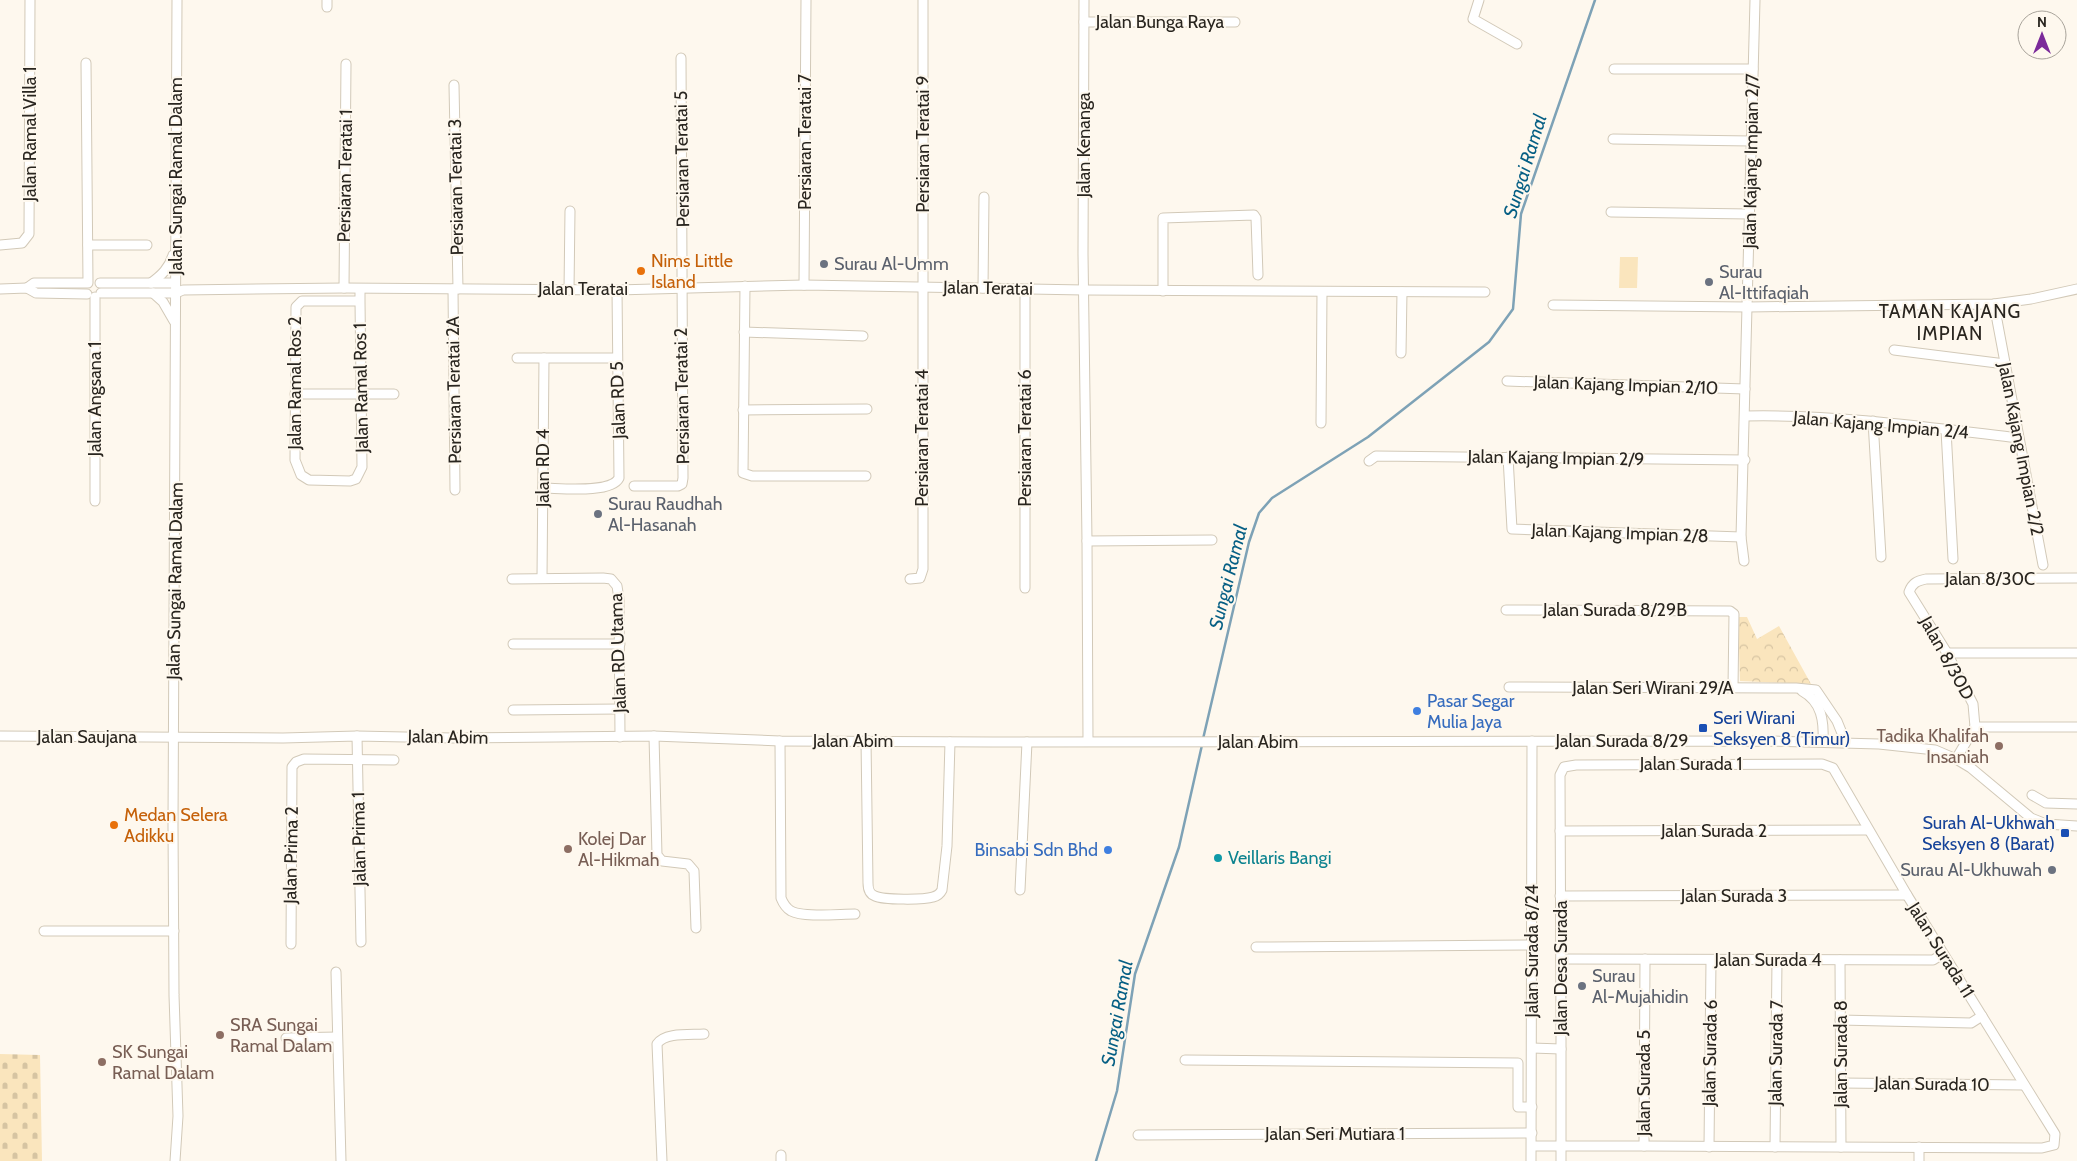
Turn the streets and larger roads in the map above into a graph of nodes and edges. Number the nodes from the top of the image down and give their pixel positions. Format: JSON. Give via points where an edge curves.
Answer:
{"nodes":[{"id":1,"x":30,"y":0,"type":"edge"},
{"id":2,"x":176,"y":0,"type":"edge"},
{"id":3,"x":806,"y":0,"type":"edge"},
{"id":4,"x":923,"y":0,"type":"edge"},
{"id":5,"x":1084,"y":0,"type":"edge"},
{"id":6,"x":1479,"y":0,"type":"edge"},
{"id":7,"x":1755,"y":0,"type":"edge"},
{"id":8,"x":1084,"y":22,"type":"junction"},
{"id":9,"x":1235,"y":22,"type":"dead end"},
{"id":10,"x":1517,"y":44,"type":"dead end"},
{"id":11,"x":681,"y":58,"type":"dead end"},
{"id":12,"x":86,"y":64,"type":"dead end"},
{"id":13,"x":346,"y":64,"type":"dead end"},
{"id":14,"x":1614,"y":69,"type":"dead end"},
{"id":15,"x":1753,"y":69,"type":"junction"},
{"id":16,"x":454,"y":85,"type":"dead end"},
{"id":17,"x":1613,"y":139,"type":"dead end"},
{"id":18,"x":1750,"y":141,"type":"junction"},
{"id":19,"x":984,"y":196,"type":"dead end"},
{"id":20,"x":570,"y":211,"type":"dead end"},
{"id":21,"x":1611,"y":212,"type":"dead end"},
{"id":22,"x":1750,"y":214,"type":"junction"},
{"id":23,"x":0,"y":245,"type":"edge"},
{"id":24,"x":88,"y":245,"type":"junction"},
{"id":25,"x":147,"y":245,"type":"dead end"},
{"id":26,"x":176,"y":248,"type":"junction"},
{"id":27,"x":1258,"y":275,"type":"dead end"},
{"id":28,"x":88,"y":283,"type":"junction"},
{"id":29,"x":100,"y":283,"type":"junction"},
{"id":30,"x":151,"y":283,"type":"junction"},
{"id":31,"x":175,"y":283,"type":"junction"},
{"id":32,"x":804,"y":285,"type":"junction"},
{"id":33,"x":745,"y":286,"type":"junction"},
{"id":34,"x":922,"y":287,"type":"junction"},
{"id":35,"x":27,"y":288,"type":"junction"},
{"id":36,"x":344,"y":288,"type":"junction"},
{"id":37,"x":360,"y":288,"type":"junction"},
{"id":38,"x":983,"y":288,"type":"junction"},
{"id":39,"x":0,"y":289,"type":"edge"},
{"id":40,"x":456,"y":289,"type":"junction"},
{"id":41,"x":681,"y":289,"type":"junction"},
{"id":42,"x":1025,"y":289,"type":"junction"},
{"id":43,"x":2077,"y":289,"type":"edge"},
{"id":44,"x":569,"y":290,"type":"junction"},
{"id":45,"x":616,"y":290,"type":"junction"},
{"id":46,"x":1084,"y":290,"type":"junction"},
{"id":47,"x":179,"y":291,"type":"junction"},
{"id":48,"x":1163,"y":291,"type":"junction"},
{"id":49,"x":1322,"y":292,"type":"junction"},
{"id":50,"x":1402,"y":292,"type":"junction"},
{"id":51,"x":1485,"y":292,"type":"dead end"},
{"id":52,"x":153,"y":293,"type":"junction"},
{"id":53,"x":94,"y":295,"type":"junction"},
{"id":54,"x":360,"y":301,"type":"junction"},
{"id":55,"x":1994,"y":304,"type":"junction"},
{"id":56,"x":1553,"y":305,"type":"dead end"},
{"id":57,"x":1748,"y":307,"type":"junction"},
{"id":58,"x":175,"y":323,"type":"junction"},
{"id":59,"x":744,"y":332,"type":"junction"},
{"id":60,"x":863,"y":336,"type":"dead end"},
{"id":61,"x":1894,"y":350,"type":"dead end"},
{"id":62,"x":1401,"y":352,"type":"dead end"},
{"id":63,"x":516,"y":358,"type":"dead end"},
{"id":64,"x":544,"y":358,"type":"junction"},
{"id":65,"x":616,"y":358,"type":"junction"},
{"id":66,"x":2004,"y":364,"type":"junction"},
{"id":67,"x":1507,"y":381,"type":"dead end"},
{"id":68,"x":1745,"y":388,"type":"junction"},
{"id":69,"x":295,"y":394,"type":"junction"},
{"id":70,"x":361,"y":394,"type":"junction"},
{"id":71,"x":394,"y":394,"type":"dead end"},
{"id":72,"x":867,"y":409,"type":"dead end"},
{"id":73,"x":743,"y":410,"type":"junction"},
{"id":74,"x":1745,"y":416,"type":"junction"},
{"id":75,"x":1873,"y":421,"type":"junction"},
{"id":76,"x":1321,"y":423,"type":"dead end"},
{"id":77,"x":1946,"y":430,"type":"junction"},
{"id":78,"x":2018,"y":438,"type":"junction"},
{"id":79,"x":1508,"y":457,"type":"junction"},
{"id":80,"x":1745,"y":460,"type":"junction"},
{"id":81,"x":1369,"y":462,"type":"dead end"},
{"id":82,"x":866,"y":476,"type":"dead end"},
{"id":83,"x":350,"y":481,"type":"joint"},
{"id":84,"x":634,"y":486,"type":"dead end"},
{"id":85,"x":543,"y":488,"type":"junction"},
{"id":86,"x":455,"y":490,"type":"dead end"},
{"id":87,"x":95,"y":501,"type":"dead end"},
{"id":88,"x":1742,"y":537,"type":"junction"},
{"id":89,"x":1212,"y":540,"type":"dead end"},
{"id":90,"x":1087,"y":541,"type":"junction"},
{"id":91,"x":1881,"y":557,"type":"dead end"},
{"id":92,"x":1953,"y":559,"type":"dead end"},
{"id":93,"x":1744,"y":561,"type":"dead end"},
{"id":94,"x":2043,"y":565,"type":"dead end"},
{"id":95,"x":542,"y":578,"type":"junction"},
{"id":96,"x":2077,"y":578,"type":"edge"},
{"id":97,"x":512,"y":579,"type":"dead end"},
{"id":98,"x":910,"y":579,"type":"dead end"},
{"id":99,"x":1025,"y":588,"type":"dead end"},
{"id":100,"x":1909,"y":592,"type":"joint"},
{"id":101,"x":1506,"y":610,"type":"dead end"},
{"id":102,"x":513,"y":644,"type":"dead end"},
{"id":103,"x":620,"y":644,"type":"junction"},
{"id":104,"x":1947,"y":653,"type":"junction"},
{"id":105,"x":2077,"y":653,"type":"edge"},
{"id":106,"x":1509,"y":687,"type":"dead end"},
{"id":107,"x":1733,"y":688,"type":"junction"},
{"id":108,"x":1796,"y":688,"type":"junction"},
{"id":109,"x":619,"y":709,"type":"junction"},
{"id":110,"x":513,"y":710,"type":"dead end"},
{"id":111,"x":1975,"y":727,"type":"junction"},
{"id":112,"x":2077,"y":727,"type":"edge"},
{"id":113,"x":0,"y":736,"type":"edge"},
{"id":114,"x":357,"y":736,"type":"junction"},
{"id":115,"x":654,"y":736,"type":"junction"},
{"id":116,"x":620,"y":737,"type":"junction"},
{"id":117,"x":174,"y":738,"type":"junction"},
{"id":118,"x":866,"y":740,"type":"junction"},
{"id":119,"x":780,"y":741,"type":"junction"},
{"id":120,"x":1088,"y":741,"type":"junction"},
{"id":121,"x":1532,"y":741,"type":"junction"},
{"id":122,"x":950,"y":742,"type":"junction"},
{"id":123,"x":1027,"y":742,"type":"junction"},
{"id":124,"x":1823,"y":742,"type":"junction"},
{"id":125,"x":1846,"y":743,"type":"junction"},
{"id":126,"x":1956,"y":759,"type":"junction"},
{"id":127,"x":358,"y":760,"type":"junction"},
{"id":128,"x":394,"y":760,"type":"dead end"},
{"id":129,"x":1828,"y":765,"type":"joint"},
{"id":130,"x":1560,"y":775,"type":"joint"},
{"id":131,"x":2032,"y":795,"type":"dead end"},
{"id":132,"x":2077,"y":804,"type":"edge"},
{"id":133,"x":2077,"y":826,"type":"edge"},
{"id":134,"x":1868,"y":830,"type":"junction"},
{"id":135,"x":1560,"y":831,"type":"junction"},
{"id":136,"x":1020,"y":890,"type":"dead end"},
{"id":137,"x":1907,"y":895,"type":"junction"},
{"id":138,"x":1560,"y":896,"type":"junction"},
{"id":139,"x":855,"y":914,"type":"dead end"},
{"id":140,"x":696,"y":928,"type":"dead end"},
{"id":141,"x":44,"y":931,"type":"dead end"},
{"id":142,"x":174,"y":931,"type":"junction"},
{"id":143,"x":361,"y":942,"type":"dead end"},
{"id":144,"x":290,"y":944,"type":"dead end"},
{"id":145,"x":1532,"y":944,"type":"junction"},
{"id":146,"x":1256,"y":947,"type":"dead end"},
{"id":147,"x":1943,"y":954,"type":"junction"},
{"id":148,"x":1561,"y":959,"type":"junction"},
{"id":149,"x":1645,"y":959,"type":"junction"},
{"id":150,"x":1711,"y":960,"type":"junction"},
{"id":151,"x":1777,"y":960,"type":"junction"},
{"id":152,"x":1840,"y":960,"type":"junction"},
{"id":153,"x":336,"y":972,"type":"dead end"},
{"id":154,"x":1982,"y":1016,"type":"junction"},
{"id":155,"x":1840,"y":1020,"type":"junction"},
{"id":156,"x":704,"y":1034,"type":"dead end"},
{"id":157,"x":337,"y":1037,"type":"junction"},
{"id":158,"x":286,"y":1038,"type":"dead end"},
{"id":159,"x":1532,"y":1048,"type":"junction"},
{"id":160,"x":1561,"y":1049,"type":"junction"},
{"id":161,"x":1185,"y":1060,"type":"dead end"},
{"id":162,"x":1841,"y":1083,"type":"junction"},
{"id":163,"x":2024,"y":1085,"type":"junction"},
{"id":164,"x":1532,"y":1107,"type":"junction"},
{"id":165,"x":1532,"y":1133,"type":"junction"},
{"id":166,"x":1138,"y":1135,"type":"dead end"},
{"id":167,"x":1532,"y":1146,"type":"junction"},
{"id":168,"x":1561,"y":1146,"type":"junction"},
{"id":169,"x":1644,"y":1146,"type":"junction"},
{"id":170,"x":1709,"y":1147,"type":"junction"},
{"id":171,"x":1775,"y":1147,"type":"junction"},
{"id":172,"x":1841,"y":1147,"type":"junction"},
{"id":173,"x":1919,"y":1148,"type":"junction"},
{"id":174,"x":176,"y":1161,"type":"edge"},
{"id":175,"x":340,"y":1161,"type":"edge"},
{"id":176,"x":662,"y":1161,"type":"edge"},
{"id":177,"x":1532,"y":1161,"type":"edge"},
{"id":178,"x":1561,"y":1161,"type":"edge"},
{"id":179,"x":1919,"y":1161,"type":"edge"}],
"edges":[{"from":1,"to":23,"type":"street","name":"Jalan Ramal Villa 1","via":[[30,228],[22,243]]},
{"from":2,"to":26,"type":"street","name":"Jalan Sungai Ramal Dalam"},
{"from":3,"to":32,"type":"street","name":"Persiaran Teratai 7"},
{"from":4,"to":34,"type":"street","name":"Persiaran Teratai 9"},
{"from":5,"to":8,"type":"street","name":"Jalan Kenanga"},
{"from":6,"to":10,"type":"street","via":[[1473,19]]},
{"from":7,"to":15,"type":"street","name":"Jalan Kajang Impian 2/7"},
{"from":8,"to":9,"type":"street","name":"Jalan Bunga Raya"},
{"from":8,"to":46,"type":"street","name":"Jalan Kenanga"},
{"from":11,"to":41,"type":"street","name":"Persiaran Teratai 5"},
{"from":12,"to":24,"type":"street"},
{"from":13,"to":36,"type":"street","name":"Persiaran Teratai 1"},
{"from":14,"to":15,"type":"street"},
{"from":15,"to":18,"type":"street","name":"Jalan Kajang Impian 2/7"},
{"from":16,"to":40,"type":"street","name":"Persiaran Teratai 3"},
{"from":17,"to":18,"type":"street"},
{"from":18,"to":22,"type":"street","name":"Jalan Kajang Impian 2/7"},
{"from":19,"to":38,"type":"street"},
{"from":20,"to":44,"type":"street"},
{"from":21,"to":22,"type":"street"},
{"from":22,"to":57,"type":"street","name":"Jalan Kajang Impian 2/7"},
{"from":24,"to":25,"type":"street"},
{"from":24,"to":28,"type":"street"},
{"from":26,"to":30,"type":"street","via":[[170,265]]},
{"from":26,"to":31,"type":"street","name":"Jalan Sungai Ramal Dalam"},
{"from":27,"to":48,"type":"street","via":[[1254,215],[1163,218]]},
{"from":28,"to":29,"type":"street"},
{"from":28,"to":35,"type":"street","via":[[34,283]]},
{"from":28,"to":53,"type":"street","via":[[86,288]]},
{"from":29,"to":30,"type":"street"},
{"from":29,"to":53,"type":"street","via":[[102,288]]},
{"from":30,"to":31,"type":"street"},
{"from":31,"to":47,"type":"street"},
{"from":32,"to":33,"type":"street","name":"Jalan Teratai"},
{"from":32,"to":34,"type":"street","name":"Jalan Teratai"},
{"from":33,"to":41,"type":"street","name":"Jalan Teratai"},
{"from":33,"to":59,"type":"street"},
{"from":34,"to":38,"type":"street","name":"Jalan Teratai"},
{"from":34,"to":98,"type":"street","name":"Persiaran Teratai 4","via":[[923,569],[920,578]]},
{"from":35,"to":39,"type":"street"},
{"from":35,"to":53,"type":"street","name":"Jalan Teratai","via":[[36,293]]},
{"from":36,"to":37,"type":"street","name":"Jalan Teratai"},
{"from":36,"to":47,"type":"street","name":"Jalan Teratai"},
{"from":37,"to":40,"type":"street","name":"Jalan Teratai"},
{"from":37,"to":54,"type":"street","name":"Jalan Ramal Ros 1"},
{"from":38,"to":42,"type":"street","name":"Jalan Teratai"},
{"from":40,"to":44,"type":"street","name":"Jalan Teratai"},
{"from":40,"to":86,"type":"street","name":"Persiaran Teratai 2A"},
{"from":41,"to":45,"type":"street","name":"Jalan Teratai"},
{"from":41,"to":84,"type":"street","name":"Persiaran Teratai 2","via":[[682,484]]},
{"from":42,"to":46,"type":"street","name":"Jalan Teratai"},
{"from":42,"to":99,"type":"street","name":"Persiaran Teratai 6"},
{"from":43,"to":55,"type":"street"},
{"from":44,"to":45,"type":"street","name":"Jalan Teratai"},
{"from":45,"to":65,"type":"street","name":"Jalan RD 5"},
{"from":46,"to":48,"type":"street","name":"Jalan Teratai"},
{"from":46,"to":90,"type":"street","name":"Jalan Kenanga"},
{"from":47,"to":52,"type":"street","name":"Jalan Teratai"},
{"from":47,"to":58,"type":"street","name":"Jalan Sungai Ramal Dalam"},
{"from":48,"to":49,"type":"street","name":"Jalan Teratai"},
{"from":49,"to":50,"type":"street","name":"Jalan Teratai"},
{"from":49,"to":76,"type":"street"},
{"from":50,"to":51,"type":"street","name":"Jalan Teratai"},
{"from":50,"to":62,"type":"street"},
{"from":52,"to":53,"type":"street","name":"Jalan Teratai"},
{"from":52,"to":58,"type":"street","via":[[163,302]]},
{"from":53,"to":87,"type":"street","name":"Jalan Angsana 1"},
{"from":54,"to":69,"type":"street","name":"Jalan Ramal Ros 2","via":[[298,303]]},
{"from":54,"to":70,"type":"street","name":"Jalan Ramal Ros 1"},
{"from":55,"to":57,"type":"street"},
{"from":55,"to":66,"type":"street","name":"Jalan Kajang Impian 2/2"},
{"from":56,"to":57,"type":"street"},
{"from":57,"to":68,"type":"street","name":"Jalan Kajang Impian 2/7"},
{"from":58,"to":117,"type":"street","name":"Jalan Sungai Ramal Dalam"},
{"from":59,"to":60,"type":"street"},
{"from":59,"to":73,"type":"street"},
{"from":61,"to":66,"type":"street"},
{"from":63,"to":64,"type":"street"},
{"from":64,"to":65,"type":"street"},
{"from":64,"to":85,"type":"street","name":"Jalan RD 4"},
{"from":65,"to":85,"type":"street","name":"Jalan RD 5","via":[[619,478],[612,486]]},
{"from":66,"to":78,"type":"street","name":"Jalan Kajang Impian 2/2"},
{"from":67,"to":68,"type":"street","name":"Jalan Kajang Impian 2/10"},
{"from":68,"to":74,"type":"street","name":"Jalan Kajang Impian 2/7"},
{"from":69,"to":70,"type":"street"},
{"from":69,"to":83,"type":"street","name":"Jalan Ramal Ros 2","via":[[295,460],[300,476],[309,480]]},
{"from":70,"to":71,"type":"street"},
{"from":70,"to":83,"type":"street","name":"Jalan Ramal Ros 1","via":[[362,467],[356,479]]},
{"from":72,"to":73,"type":"street"},
{"from":73,"to":82,"type":"street","via":[[743,472],[752,476]]},
{"from":74,"to":75,"type":"street","name":"Jalan Kajang Impian 2/4"},
{"from":74,"to":80,"type":"street","name":"Jalan Kajang Impian 2/7"},
{"from":75,"to":77,"type":"street","name":"Jalan Kajang Impian 2/4"},
{"from":75,"to":91,"type":"street"},
{"from":77,"to":78,"type":"street","name":"Jalan Kajang Impian 2/4"},
{"from":77,"to":92,"type":"street"},
{"from":78,"to":94,"type":"street","name":"Jalan Kajang Impian 2/2"},
{"from":79,"to":80,"type":"street","name":"Jalan Kajang Impian 2/9"},
{"from":79,"to":81,"type":"street","name":"Jalan Kajang Impian 2/9","via":[[1376,456]]},
{"from":79,"to":88,"type":"street","name":"Jalan Kajang Impian 2/8","via":[[1512,529]]},
{"from":80,"to":88,"type":"street","name":"Jalan Kajang Impian 2/7"},
{"from":85,"to":95,"type":"street","name":"Jalan RD 4"},
{"from":88,"to":93,"type":"street","name":"Jalan Kajang Impian 2/7"},
{"from":89,"to":90,"type":"street"},
{"from":90,"to":120,"type":"street","name":"Jalan Kenanga"},
{"from":95,"to":97,"type":"street"},
{"from":95,"to":103,"type":"street","name":"Jalan RD Utama","via":[[611,579],[617,586],[619,599]]},
{"from":96,"to":100,"type":"street","name":"Jalan 8/30C","via":[[1926,579],[1916,581]]},
{"from":100,"to":104,"type":"street","name":"Jalan 8/30D"},
{"from":101,"to":107,"type":"street","name":"Jalan Surada 8/29B","via":[[1724,610],[1734,614]]},
{"from":102,"to":103,"type":"street"},
{"from":103,"to":109,"type":"street","name":"Jalan RD Utama"},
{"from":104,"to":105,"type":"street"},
{"from":104,"to":111,"type":"street","name":"Jalan 8/30D","via":[[1973,704]]},
{"from":106,"to":107,"type":"street","name":"Jalan Seri Wirani 29/A"},
{"from":107,"to":108,"type":"street","name":"Jalan Seri Wirani 29/A"},
{"from":108,"to":124,"type":"street","via":[[1811,696],[1819,708],[1824,723]]},
{"from":108,"to":125,"type":"street","name":"Jalan Seri Wirani 29/A","via":[[1816,690],[1837,721]]},
{"from":109,"to":110,"type":"street"},
{"from":109,"to":116,"type":"street","name":"Jalan RD Utama"},
{"from":111,"to":112,"type":"street"},
{"from":111,"to":126,"type":"street"},
{"from":113,"to":117,"type":"street","name":"Jalan Saujana"},
{"from":114,"to":116,"type":"street","name":"Jalan Abim"},
{"from":114,"to":117,"type":"street","name":"Jalan Abim"},
{"from":114,"to":127,"type":"street","name":"Jalan Prima 1"},
{"from":115,"to":116,"type":"street","name":"Jalan Abim"},
{"from":115,"to":119,"type":"street","name":"Jalan Abim"},
{"from":115,"to":140,"type":"street","via":[[658,855],[662,861],[688,864],[694,871]]},
{"from":117,"to":142,"type":"street","name":"Jalan Sungai Ramal Dalam"},
{"from":118,"to":119,"type":"street","name":"Jalan Abim"},
{"from":118,"to":122,"type":"street","name":"Jalan Abim"},
{"from":118,"to":122,"type":"street","via":[[868,883],[870,893],[886,898],[932,898],[942,890],[947,846]]},
{"from":119,"to":139,"type":"street","via":[[780,898],[792,911]]},
{"from":120,"to":121,"type":"street","name":"Jalan Abim"},
{"from":120,"to":123,"type":"street","name":"Jalan Abim"},
{"from":121,"to":124,"type":"street","name":"Jalan Surada 8/29"},
{"from":121,"to":145,"type":"street","name":"Jalan Surada 8/24"},
{"from":122,"to":123,"type":"street","name":"Jalan Abim"},
{"from":123,"to":136,"type":"street"},
{"from":124,"to":125,"type":"street","name":"Jalan Surada 8/29"},
{"from":125,"to":126,"type":"street","name":"Jalan Surada 8/29","via":[[1914,746]]},
{"from":126,"to":133,"type":"street","name":"Jalan Surada 8/29","via":[[2031,818],[2046,824]]},
{"from":127,"to":128,"type":"street"},
{"from":127,"to":143,"type":"street","name":"Jalan Prima 1"},
{"from":127,"to":144,"type":"street","name":"Jalan Prima 2","via":[[304,759],[292,766]]},
{"from":129,"to":130,"type":"street","name":"Jalan Surada 1","via":[[1576,765],[1564,767]]},
{"from":129,"to":134,"type":"street","name":"Jalan Surada 11","via":[[1837,772]]},
{"from":130,"to":135,"type":"street","name":"Jalan Desa Surada"},
{"from":131,"to":132,"type":"street","via":[[2046,804]]},
{"from":134,"to":135,"type":"street","name":"Jalan Surada 2"},
{"from":134,"to":137,"type":"street","name":"Jalan Surada 11"},
{"from":135,"to":138,"type":"street","name":"Jalan Desa Surada"},
{"from":137,"to":138,"type":"street","name":"Jalan Surada 3"},
{"from":137,"to":147,"type":"street","name":"Jalan Surada 11"},
{"from":138,"to":148,"type":"street","name":"Jalan Desa Surada"},
{"from":141,"to":142,"type":"street"},
{"from":142,"to":174,"type":"street","name":"Jalan Sungai Ramal Dalam"},
{"from":145,"to":146,"type":"street"},
{"from":145,"to":159,"type":"street","name":"Jalan Surada 8/24"},
{"from":147,"to":152,"type":"street","name":"Jalan Surada 4","via":[[1933,960]]},
{"from":147,"to":154,"type":"street","name":"Jalan Surada 11"},
{"from":148,"to":149,"type":"street","name":"Jalan Surada 4"},
{"from":148,"to":160,"type":"street","name":"Jalan Desa Surada"},
{"from":149,"to":150,"type":"street","name":"Jalan Surada 4"},
{"from":149,"to":169,"type":"street","name":"Jalan Surada 5"},
{"from":150,"to":151,"type":"street","name":"Jalan Surada 4"},
{"from":150,"to":170,"type":"street","name":"Jalan Surada 6"},
{"from":151,"to":152,"type":"street","name":"Jalan Surada 4"},
{"from":151,"to":171,"type":"street","name":"Jalan Surada 7"},
{"from":152,"to":155,"type":"street","name":"Jalan Surada 8"},
{"from":153,"to":157,"type":"street"},
{"from":154,"to":155,"type":"street","via":[[1971,1022]]},
{"from":154,"to":163,"type":"street","name":"Jalan Surada 11"},
{"from":155,"to":162,"type":"street","name":"Jalan Surada 8"},
{"from":156,"to":176,"type":"street","via":[[671,1036],[657,1044]]},
{"from":157,"to":158,"type":"street"},
{"from":157,"to":175,"type":"street"},
{"from":159,"to":160,"type":"street"},
{"from":159,"to":164,"type":"street","name":"Jalan Surada 8/24"},
{"from":160,"to":168,"type":"street","name":"Jalan Desa Surada"},
{"from":161,"to":164,"type":"street","via":[[1518,1063],[1518,1107]]},
{"from":162,"to":163,"type":"street","name":"Jalan Surada 10"},
{"from":162,"to":172,"type":"street","name":"Jalan Surada 8"},
{"from":163,"to":173,"type":"street","name":"Jalan Surada 11","via":[[2056,1134],[2054,1145],[2049,1148]]},
{"from":164,"to":165,"type":"street","name":"Jalan Surada 8/24"},
{"from":165,"to":166,"type":"street","name":"Jalan Seri Mutiara 1"},
{"from":165,"to":167,"type":"street","name":"Jalan Surada 8/24"},
{"from":167,"to":168,"type":"street"},
{"from":167,"to":177,"type":"street","name":"Jalan Surada 8/24"},
{"from":168,"to":169,"type":"street"},
{"from":168,"to":178,"type":"street","name":"Jalan Desa Surada"},
{"from":169,"to":170,"type":"street"},
{"from":170,"to":171,"type":"street"},
{"from":171,"to":172,"type":"street"},
{"from":172,"to":173,"type":"street"},
{"from":173,"to":179,"type":"street"}]}
